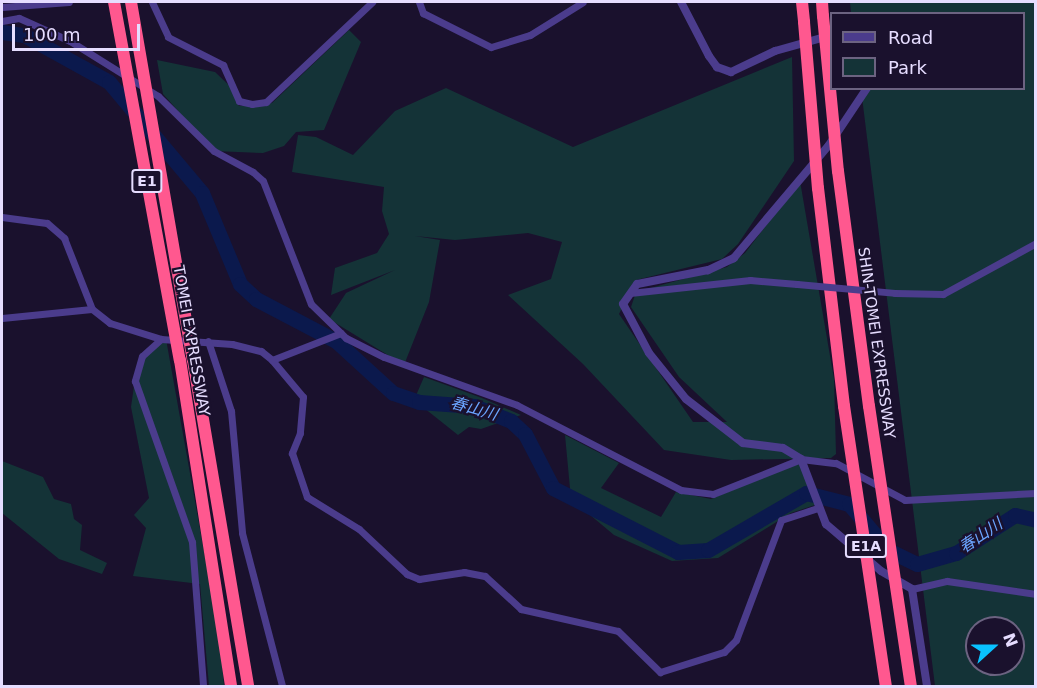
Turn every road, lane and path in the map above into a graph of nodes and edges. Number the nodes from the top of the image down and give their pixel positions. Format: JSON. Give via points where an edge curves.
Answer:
{"nodes":[{"id":1,"x":69,"y":2,"type":"edge"},
{"id":2,"x":114,"y":2,"type":"edge"},
{"id":3,"x":131,"y":2,"type":"edge"},
{"id":4,"x":152,"y":2,"type":"edge"},
{"id":5,"x":372,"y":2,"type":"edge"},
{"id":6,"x":419,"y":2,"type":"edge"},
{"id":7,"x":583,"y":2,"type":"edge"},
{"id":8,"x":681,"y":2,"type":"edge"},
{"id":9,"x":802,"y":2,"type":"edge"},
{"id":10,"x":822,"y":2,"type":"edge"},
{"id":11,"x":2,"y":7,"type":"edge"},
{"id":12,"x":2,"y":21,"type":"edge"},
{"id":13,"x":830,"y":35,"type":"edge"},
{"id":14,"x":830,"y":88,"type":"edge"},
{"id":15,"x":830,"y":90,"type":"edge"},
{"id":16,"x":866,"y":90,"type":"edge"},
{"id":17,"x":2,"y":217,"type":"edge"},
{"id":18,"x":1035,"y":243,"type":"edge"},
{"id":19,"x":630,"y":293,"type":"junction"},
{"id":20,"x":92,"y":309,"type":"junction"},
{"id":21,"x":2,"y":318,"type":"edge"},
{"id":22,"x":341,"y":333,"type":"junction"},
{"id":23,"x":161,"y":339,"type":"junction"},
{"id":24,"x":208,"y":340,"type":"junction"},
{"id":25,"x":272,"y":360,"type":"junction"},
{"id":26,"x":801,"y":459,"type":"junction"},
{"id":27,"x":1035,"y":493,"type":"edge"},
{"id":28,"x":818,"y":508,"type":"junction"},
{"id":29,"x":912,"y":589,"type":"junction"},
{"id":30,"x":1035,"y":594,"type":"edge"},
{"id":31,"x":203,"y":687,"type":"edge"},
{"id":32,"x":231,"y":687,"type":"edge"},
{"id":33,"x":248,"y":687,"type":"edge"},
{"id":34,"x":282,"y":687,"type":"edge"},
{"id":35,"x":886,"y":687,"type":"edge"},
{"id":36,"x":911,"y":687,"type":"edge"},
{"id":37,"x":927,"y":687,"type":"edge"}],
"edges":[{"from":1,"to":11,"type":"street"},
{"from":2,"to":32,"type":"highway","name":"TOMEI EXPRESSWAY","number":"E1","bridge":true,"via":[[180,360]]},
{"from":3,"to":33,"type":"highway","name":"TOMEI EXPRESSWAY","number":"E1","bridge":true},
{"from":4,"to":5,"type":"street","via":[[168,37],[223,65],[239,101],[252,104],[266,102]]},
{"from":6,"to":7,"type":"street","via":[[423,13],[491,47],[530,35]]},
{"from":8,"to":13,"type":"street","via":[[709,56],[717,67],[731,72],[775,51]]},
{"from":9,"to":35,"type":"highway","number":"E1A","bridge":true,"via":[[818,188],[844,406]]},
{"from":10,"to":14,"type":"highway","name":"SHIN-TOMEI EXPRESSWAY","number":"E1A","bridge":true},
{"from":12,"to":22,"type":"street","via":[[20,18],[70,41],[158,96],[214,151],[254,172],[263,181],[297,279],[311,304]]},
{"from":15,"to":36,"type":"highway","name":"SHIN-TOMEI EXPRESSWAY","number":"E1A","bridge":true,"via":[[869,406]]},
{"from":16,"to":19,"type":"street","via":[[830,145],[734,258],[708,270],[637,284]]},
{"from":17,"to":20,"type":"street","via":[[47,223],[64,237]]},
{"from":18,"to":19,"type":"street","bridge":true,"via":[[943,294],[750,280]]},
{"from":19,"to":26,"type":"street","via":[[623,304],[649,353],[686,399],[743,443],[783,448]]},
{"from":20,"to":21,"type":"street"},
{"from":20,"to":23,"type":"street","via":[[110,323]]},
{"from":22,"to":25,"type":"street"},
{"from":22,"to":26,"type":"street","via":[[404,365],[517,405],[680,490],[713,494]]},
{"from":23,"to":24,"type":"street"},
{"from":23,"to":31,"type":"street","via":[[142,356],[135,381],[192,542]]},
{"from":24,"to":25,"type":"street","via":[[261,351]]},
{"from":24,"to":34,"type":"street","via":[[231,411],[242,533]]},
{"from":25,"to":28,"type":"street","via":[[303,397],[300,433],[292,453],[307,497],[359,529],[407,574],[418,579],[464,572],[485,576],[521,609],[618,631],[660,672],[724,652],[736,640],[781,520]]},
{"from":26,"to":27,"type":"street","via":[[836,463],[905,500]]},
{"from":26,"to":28,"type":"street"},
{"from":28,"to":29,"type":"street","via":[[826,524],[881,571]]},
{"from":29,"to":30,"type":"street","via":[[947,581]]},
{"from":29,"to":37,"type":"street"}]}
